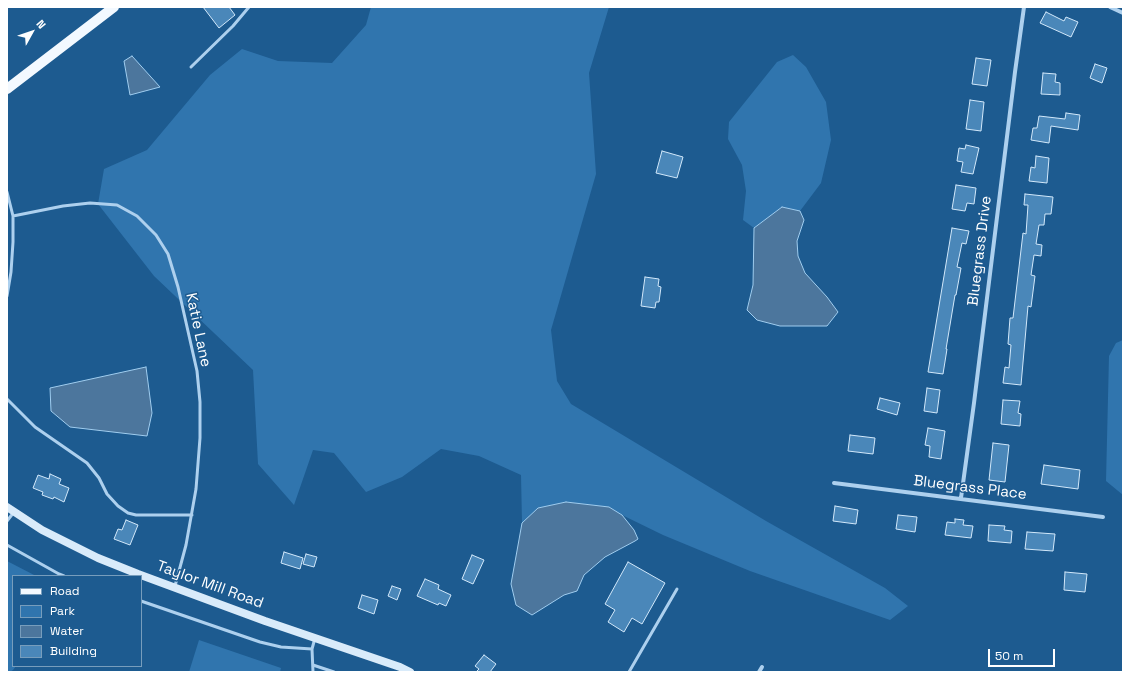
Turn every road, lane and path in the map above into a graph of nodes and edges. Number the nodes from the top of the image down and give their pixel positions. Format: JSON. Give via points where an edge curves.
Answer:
{"nodes":[{"id":1,"x":114,"y":7,"type":"edge"},
{"id":2,"x":249,"y":7,"type":"edge"},
{"id":3,"x":1024,"y":7,"type":"edge"},
{"id":4,"x":1110,"y":7,"type":"edge"},
{"id":5,"x":1123,"y":13,"type":"edge"},
{"id":6,"x":191,"y":66,"type":"dead end"},
{"id":7,"x":7,"y":89,"type":"edge"},
{"id":8,"x":7,"y":192,"type":"edge"},
{"id":9,"x":12,"y":216,"type":"junction"},
{"id":10,"x":7,"y":296,"type":"edge"},
{"id":11,"x":7,"y":399,"type":"edge"},
{"id":12,"x":834,"y":483,"type":"dead end"},
{"id":13,"x":960,"y":498,"type":"junction"},
{"id":14,"x":10,"y":510,"type":"edge"},
{"id":15,"x":192,"y":515,"type":"junction"},
{"id":16,"x":1103,"y":517,"type":"dead end"},
{"id":17,"x":7,"y":521,"type":"edge"},
{"id":18,"x":7,"y":545,"type":"edge"},
{"id":19,"x":62,"y":575,"type":"edge"},
{"id":20,"x":175,"y":587,"type":"junction"},
{"id":21,"x":677,"y":589,"type":"dead end"},
{"id":22,"x":142,"y":601,"type":"edge"},
{"id":23,"x":315,"y":638,"type":"junction"},
{"id":24,"x":312,"y":649,"type":"junction"},
{"id":25,"x":313,"y":665,"type":"junction"},
{"id":26,"x":762,"y":667,"type":"dead end"},
{"id":27,"x":313,"y":672,"type":"edge"},
{"id":28,"x":334,"y":672,"type":"edge"},
{"id":29,"x":410,"y":672,"type":"edge"},
{"id":30,"x":629,"y":672,"type":"edge"},
{"id":31,"x":760,"y":672,"type":"edge"}],
"edges":[{"from":1,"to":7,"type":"main road"},
{"from":2,"to":6,"type":"lane"},
{"from":3,"to":13,"type":"street","name":"Bluegrass Drive"},
{"from":4,"to":5,"type":"street"},
{"from":8,"to":9,"type":"lane"},
{"from":9,"to":10,"type":"lane","via":[[13,242]]},
{"from":9,"to":15,"type":"lane","name":"Katie Lane","via":[[90,203],[118,205],[137,216],[156,235],[168,254],[197,371],[200,402],[200,438]]},
{"from":11,"to":15,"type":"lane","via":[[35,427],[87,463],[107,494],[128,513]]},
{"from":12,"to":13,"type":"street","name":"Bluegrass Place"},
{"from":13,"to":16,"type":"street","name":"Bluegrass Place"},
{"from":14,"to":17,"type":"lane"},
{"from":14,"to":20,"type":"main road","name":"Taylor Mill Road","via":[[53,536],[98,558]]},
{"from":15,"to":20,"type":"lane","name":"Katie Lane"},
{"from":18,"to":19,"type":"lane"},
{"from":20,"to":23,"type":"main road","name":"Taylor Mill Road"},
{"from":21,"to":30,"type":"lane"},
{"from":22,"to":24,"type":"lane","via":[[260,642],[281,647]]},
{"from":23,"to":24,"type":"lane"},
{"from":23,"to":29,"type":"main road","name":"Taylor Mill Road"},
{"from":24,"to":25,"type":"lane"},
{"from":25,"to":27,"type":"lane"},
{"from":25,"to":28,"type":"lane"},
{"from":26,"to":31,"type":"street"}]}
